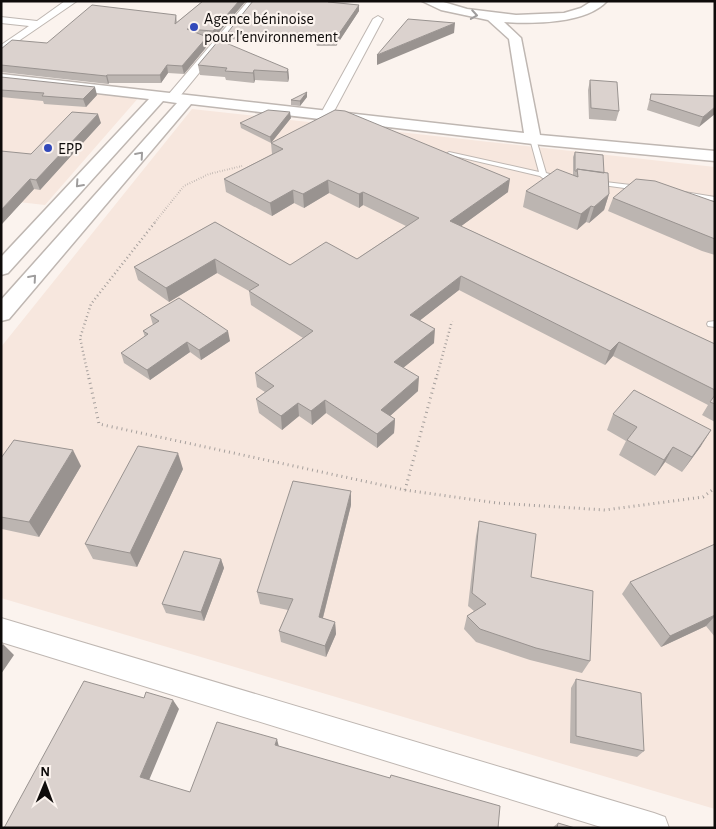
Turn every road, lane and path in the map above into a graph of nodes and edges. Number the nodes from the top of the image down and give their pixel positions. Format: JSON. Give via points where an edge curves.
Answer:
{"nodes":[{"id":1,"x":72,"y":1,"type":"edge"},
{"id":2,"x":252,"y":1,"type":"edge"},
{"id":3,"x":428,"y":1,"type":"edge"},
{"id":4,"x":601,"y":1,"type":"edge"},
{"id":5,"x":493,"y":18,"type":"junction"},
{"id":6,"x":378,"y":19,"type":"dead end"},
{"id":7,"x":536,"y":19,"type":"junction"},
{"id":8,"x":1,"y":20,"type":"edge"},
{"id":9,"x":39,"y":24,"type":"junction"},
{"id":10,"x":515,"y":38,"type":"junction"},
{"id":11,"x":1,"y":50,"type":"edge"},
{"id":12,"x":1,"y":78,"type":"edge"},
{"id":13,"x":173,"y":98,"type":"junction"},
{"id":14,"x":326,"y":115,"type":"junction"},
{"id":15,"x":533,"y":139,"type":"junction"},
{"id":16,"x":449,"y":154,"type":"edge"},
{"id":17,"x":715,"y":156,"type":"edge"},
{"id":18,"x":242,"y":166,"type":"dead end"},
{"id":19,"x":544,"y":177,"type":"junction"},
{"id":20,"x":564,"y":179,"type":"edge"},
{"id":21,"x":593,"y":182,"type":"edge"},
{"id":22,"x":651,"y":190,"type":"edge"},
{"id":23,"x":670,"y":192,"type":"edge"},
{"id":24,"x":715,"y":199,"type":"edge"},
{"id":25,"x":1,"y":269,"type":"edge"},
{"id":26,"x":1,"y":314,"type":"edge"},
{"id":27,"x":452,"y":321,"type":"dead end"},
{"id":28,"x":715,"y":488,"type":"edge"},
{"id":29,"x":405,"y":490,"type":"junction"},
{"id":30,"x":1,"y":630,"type":"edge"},
{"id":31,"x":654,"y":828,"type":"edge"}],
"edges":[{"from":1,"to":9,"type":"street"},
{"from":2,"to":13,"type":"street"},
{"from":3,"to":5,"type":"street","one_way":true,"via":[[463,13]]},
{"from":4,"to":7,"type":"street","via":[[579,12]]},
{"from":5,"to":7,"type":"street"},
{"from":5,"to":10,"type":"street"},
{"from":6,"to":14,"type":"street"},
{"from":7,"to":10,"type":"street"},
{"from":8,"to":9,"type":"street"},
{"from":9,"to":11,"type":"street"},
{"from":10,"to":15,"type":"street"},
{"from":12,"to":13,"type":"street"},
{"from":13,"to":14,"type":"street"},
{"from":13,"to":25,"type":"street","one_way":true},
{"from":26,"to":13,"type":"street","one_way":true},
{"from":14,"to":15,"type":"street"},
{"from":15,"to":17,"type":"street"},
{"from":15,"to":19,"type":"lane"},
{"from":16,"to":19,"type":"lane"},
{"from":18,"to":29,"type":"path","via":[[209,174],[184,186],[91,304],[80,338],[99,424]]},
{"from":19,"to":20,"type":"lane"},
{"from":21,"to":22,"type":"lane"},
{"from":23,"to":24,"type":"lane"},
{"from":27,"to":29,"type":"path"},
{"from":28,"to":29,"type":"path","via":[[703,497],[605,510],[497,504]]},
{"from":30,"to":31,"type":"street"}]}
